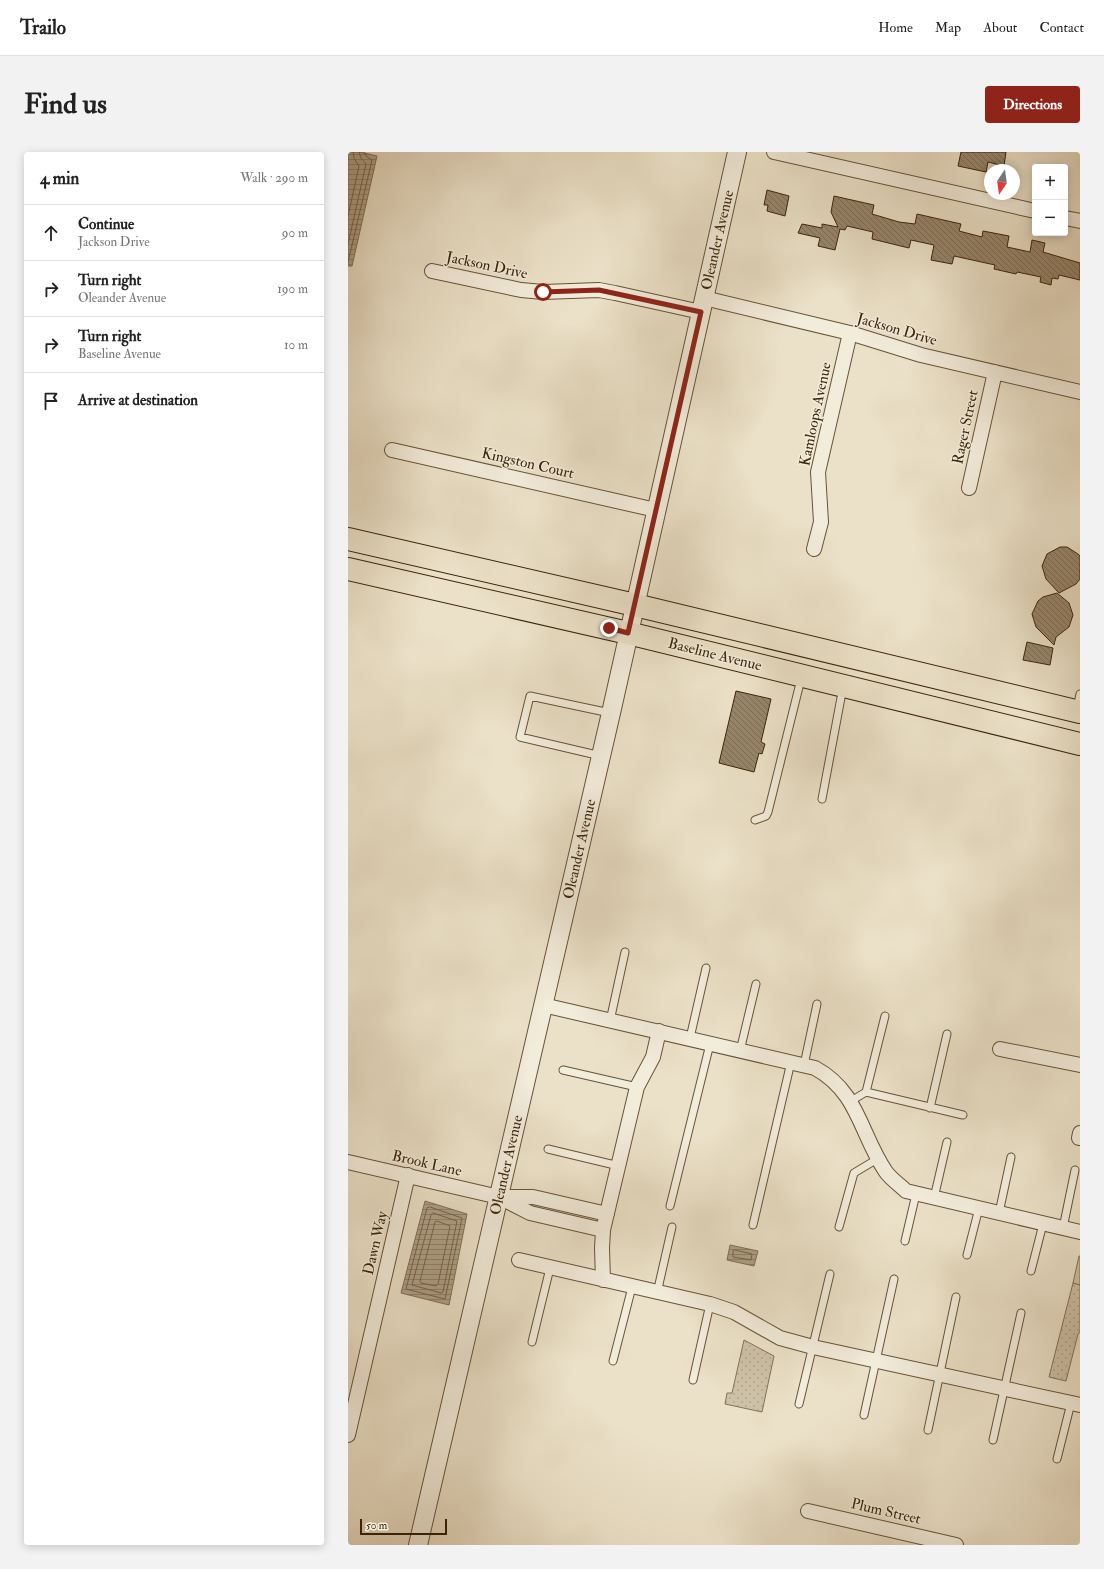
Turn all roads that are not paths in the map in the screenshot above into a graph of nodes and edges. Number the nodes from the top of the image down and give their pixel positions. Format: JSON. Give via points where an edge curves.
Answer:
{"nodes":[{"id":1,"x":737,"y":152,"type":"edge"},
{"id":2,"x":774,"y":152,"type":"edge"},
{"id":3,"x":1032,"y":210,"type":"edge"},
{"id":4,"x":1068,"y":219,"type":"edge"},
{"id":5,"x":1080,"y":221,"type":"edge"},
{"id":6,"x":432,"y":271,"type":"dead end"},
{"id":7,"x":702,"y":305,"type":"junction"},
{"id":8,"x":850,"y":333,"type":"junction"},
{"id":9,"x":995,"y":372,"type":"junction"},
{"id":10,"x":1080,"y":392,"type":"edge"},
{"id":11,"x":392,"y":450,"type":"dead end"},
{"id":12,"x":969,"y":488,"type":"dead end"},
{"id":13,"x":656,"y":510,"type":"junction"},
{"id":14,"x":348,"y":539,"type":"edge"},
{"id":15,"x":814,"y":549,"type":"dead end"},
{"id":16,"x":348,"y":569,"type":"edge"},
{"id":17,"x":634,"y":605,"type":"junction"},
{"id":18,"x":628,"y":633,"type":"junction"},
{"id":19,"x":802,"y":675,"type":"junction"},
{"id":20,"x":844,"y":685,"type":"junction"},
{"id":21,"x":1079,"y":706,"type":"edge"},
{"id":22,"x":611,"y":713,"type":"junction"},
{"id":23,"x":1080,"y":744,"type":"edge"},
{"id":24,"x":601,"y":756,"type":"junction"},
{"id":25,"x":822,"y":799,"type":"dead end"},
{"id":26,"x":755,"y":820,"type":"dead end"},
{"id":27,"x":625,"y":952,"type":"dead end"},
{"id":28,"x":706,"y":968,"type":"dead end"},
{"id":29,"x":756,"y":984,"type":"dead end"},
{"id":30,"x":817,"y":1004,"type":"dead end"},
{"id":31,"x":543,"y":1005,"type":"junction"},
{"id":32,"x":885,"y":1016,"type":"dead end"},
{"id":33,"x":610,"y":1021,"type":"junction"},
{"id":34,"x":659,"y":1031,"type":"junction"},
{"id":35,"x":947,"y":1034,"type":"dead end"},
{"id":36,"x":690,"y":1038,"type":"junction"},
{"id":37,"x":710,"y":1044,"type":"junction"},
{"id":38,"x":1000,"y":1049,"type":"dead end"},
{"id":39,"x":740,"y":1050,"type":"junction"},
{"id":40,"x":797,"y":1064,"type":"junction"},
{"id":41,"x":1080,"y":1065,"type":"edge"},
{"id":42,"x":563,"y":1070,"type":"dead end"},
{"id":43,"x":637,"y":1087,"type":"junction"},
{"id":44,"x":866,"y":1092,"type":"junction"},
{"id":45,"x":851,"y":1101,"type":"junction"},
{"id":46,"x":930,"y":1108,"type":"junction"},
{"id":47,"x":963,"y":1115,"type":"dead end"},
{"id":48,"x":947,"y":1142,"type":"dead end"},
{"id":49,"x":548,"y":1149,"type":"dead end"},
{"id":50,"x":1011,"y":1157,"type":"dead end"},
{"id":51,"x":879,"y":1158,"type":"junction"},
{"id":52,"x":348,"y":1162,"type":"edge"},
{"id":53,"x":619,"y":1166,"type":"junction"},
{"id":54,"x":1075,"y":1170,"type":"dead end"},
{"id":55,"x":408,"y":1175,"type":"junction"},
{"id":56,"x":916,"y":1194,"type":"junction"},
{"id":57,"x":499,"y":1197,"type":"junction"},
{"id":58,"x":934,"y":1198,"type":"junction"},
{"id":59,"x":555,"y":1202,"type":"junction"},
{"id":60,"x":670,"y":1206,"type":"dead end"},
{"id":61,"x":979,"y":1208,"type":"junction"},
{"id":62,"x":999,"y":1213,"type":"junction"},
{"id":63,"x":607,"y":1214,"type":"junction"},
{"id":64,"x":552,"y":1218,"type":"junction"},
{"id":65,"x":1043,"y":1224,"type":"junction"},
{"id":66,"x":753,"y":1225,"type":"dead end"},
{"id":67,"x":672,"y":1227,"type":"dead end"},
{"id":68,"x":839,"y":1227,"type":"dead end"},
{"id":69,"x":1063,"y":1228,"type":"junction"},
{"id":70,"x":603,"y":1230,"type":"junction"},
{"id":71,"x":1080,"y":1232,"type":"edge"},
{"id":72,"x":905,"y":1241,"type":"dead end"},
{"id":73,"x":968,"y":1255,"type":"dead end"},
{"id":74,"x":519,"y":1260,"type":"dead end"},
{"id":75,"x":550,"y":1268,"type":"junction"},
{"id":76,"x":1031,"y":1271,"type":"dead end"},
{"id":77,"x":830,"y":1274,"type":"dead end"},
{"id":78,"x":894,"y":1279,"type":"dead end"},
{"id":79,"x":603,"y":1280,"type":"junction"},
{"id":80,"x":632,"y":1287,"type":"junction"},
{"id":81,"x":657,"y":1293,"type":"junction"},
{"id":82,"x":956,"y":1297,"type":"dead end"},
{"id":83,"x":710,"y":1304,"type":"junction"},
{"id":84,"x":1021,"y":1313,"type":"dead end"},
{"id":85,"x":532,"y":1342,"type":"dead end"},
{"id":86,"x":813,"y":1347,"type":"junction"},
{"id":87,"x":876,"y":1360,"type":"junction"},
{"id":88,"x":613,"y":1361,"type":"dead end"},
{"id":89,"x":941,"y":1375,"type":"junction"},
{"id":90,"x":693,"y":1380,"type":"dead end"},
{"id":91,"x":1004,"y":1388,"type":"junction"},
{"id":92,"x":798,"y":1404,"type":"dead end"},
{"id":93,"x":1075,"y":1404,"type":"edge"},
{"id":94,"x":864,"y":1415,"type":"dead end"},
{"id":95,"x":928,"y":1430,"type":"dead end"},
{"id":96,"x":348,"y":1435,"type":"edge"},
{"id":97,"x":993,"y":1440,"type":"dead end"},
{"id":98,"x":1057,"y":1459,"type":"dead end"},
{"id":99,"x":808,"y":1511,"type":"dead end"},
{"id":100,"x":926,"y":1542,"type":"edge"},
{"id":101,"x":418,"y":1545,"type":"edge"},
{"id":102,"x":956,"y":1545,"type":"edge"}],
"edges":[{"from":1,"to":7,"type":"street","name":"Oleander Avenue"},
{"from":2,"to":3,"type":"street"},
{"from":4,"to":5,"type":"street"},
{"from":6,"to":7,"type":"street","name":"Jackson Drive","via":[[521,290],[599,290]]},
{"from":7,"to":8,"type":"street","name":"Jackson Drive"},
{"from":7,"to":13,"type":"street","name":"Oleander Avenue"},
{"from":8,"to":9,"type":"street","name":"Jackson Drive","via":[[921,355]]},
{"from":8,"to":15,"type":"street","name":"Kamloops Avenue","via":[[818,472],[821,522]]},
{"from":9,"to":10,"type":"street","name":"Jackson Drive"},
{"from":9,"to":12,"type":"street","name":"Rager Street"},
{"from":11,"to":13,"type":"street","name":"Kingston Court"},
{"from":13,"to":17,"type":"street","name":"Oleander Avenue"},
{"from":14,"to":17,"type":"main road","name":"Baseline Avenue"},
{"from":16,"to":18,"type":"main road","name":"Baseline Avenue"},
{"from":17,"to":18,"type":"street","name":"Oleander Avenue"},
{"from":17,"to":21,"type":"main road","name":"Baseline Avenue"},
{"from":18,"to":19,"type":"main road","name":"Baseline Avenue"},
{"from":18,"to":22,"type":"street","name":"Oleander Avenue"},
{"from":19,"to":20,"type":"main road","name":"Baseline Avenue"},
{"from":19,"to":26,"type":"lane","via":[[768,812],[766,816]]},
{"from":20,"to":23,"type":"main road","name":"Baseline Avenue"},
{"from":20,"to":25,"type":"lane"},
{"from":22,"to":24,"type":"street","name":"Oleander Avenue"},
{"from":22,"to":24,"type":"lane","via":[[530,696],[520,737]]},
{"from":24,"to":31,"type":"street","name":"Oleander Avenue"},
{"from":27,"to":33,"type":"lane"},
{"from":28,"to":36,"type":"lane"},
{"from":29,"to":39,"type":"lane"},
{"from":30,"to":40,"type":"lane"},
{"from":31,"to":33,"type":"street"},
{"from":31,"to":57,"type":"street","name":"Oleander Avenue"},
{"from":32,"to":44,"type":"lane"},
{"from":33,"to":34,"type":"street"},
{"from":34,"to":36,"type":"street"},
{"from":34,"to":43,"type":"street","via":[[653,1057]]},
{"from":35,"to":46,"type":"lane"},
{"from":36,"to":37,"type":"street"},
{"from":37,"to":39,"type":"street"},
{"from":37,"to":60,"type":"lane"},
{"from":38,"to":41,"type":"street"},
{"from":39,"to":40,"type":"street"},
{"from":40,"to":45,"type":"street","via":[[815,1068],[830,1076]]},
{"from":40,"to":66,"type":"lane"},
{"from":42,"to":43,"type":"lane"},
{"from":43,"to":53,"type":"street"},
{"from":44,"to":45,"type":"lane"},
{"from":44,"to":46,"type":"lane"},
{"from":45,"to":51,"type":"street"},
{"from":46,"to":47,"type":"lane"},
{"from":48,"to":58,"type":"lane"},
{"from":49,"to":53,"type":"lane"},
{"from":50,"to":62,"type":"lane"},
{"from":51,"to":56,"type":"street","via":[[887,1173],[896,1182],[906,1191]]},
{"from":51,"to":68,"type":"lane","via":[[854,1173]]},
{"from":52,"to":55,"type":"street","name":"Brook Lane"},
{"from":53,"to":63,"type":"street"},
{"from":54,"to":69,"type":"lane"},
{"from":55,"to":57,"type":"street","name":"Brook Lane"},
{"from":55,"to":96,"type":"street","name":"Dawn Way"},
{"from":56,"to":58,"type":"street"},
{"from":56,"to":72,"type":"lane"},
{"from":57,"to":59,"type":"street","via":[[533,1197]]},
{"from":57,"to":64,"type":"street","via":[[530,1214]]},
{"from":57,"to":101,"type":"street","name":"Oleander Avenue"},
{"from":58,"to":61,"type":"street"},
{"from":59,"to":63,"type":"street"},
{"from":59,"to":64,"type":"street"},
{"from":61,"to":62,"type":"street"},
{"from":61,"to":73,"type":"lane"},
{"from":62,"to":65,"type":"street"},
{"from":63,"to":70,"type":"street"},
{"from":64,"to":70,"type":"street"},
{"from":65,"to":69,"type":"street"},
{"from":65,"to":76,"type":"lane"},
{"from":67,"to":81,"type":"lane"},
{"from":69,"to":71,"type":"street"},
{"from":70,"to":79,"type":"street"},
{"from":74,"to":75,"type":"street"},
{"from":75,"to":79,"type":"street"},
{"from":75,"to":85,"type":"lane"},
{"from":77,"to":86,"type":"lane"},
{"from":78,"to":87,"type":"lane"},
{"from":79,"to":80,"type":"street"},
{"from":80,"to":81,"type":"street"},
{"from":80,"to":88,"type":"lane"},
{"from":81,"to":83,"type":"street"},
{"from":82,"to":89,"type":"lane"},
{"from":83,"to":86,"type":"street","via":[[734,1312],[780,1338]]},
{"from":83,"to":90,"type":"lane"},
{"from":84,"to":91,"type":"lane"},
{"from":86,"to":87,"type":"street"},
{"from":86,"to":92,"type":"lane"},
{"from":87,"to":89,"type":"street"},
{"from":87,"to":94,"type":"lane"},
{"from":89,"to":91,"type":"street"},
{"from":89,"to":95,"type":"lane"},
{"from":91,"to":93,"type":"street"},
{"from":91,"to":97,"type":"lane"},
{"from":93,"to":98,"type":"lane"},
{"from":99,"to":100,"type":"street","name":"Plum Street"},
{"from":100,"to":102,"type":"street","name":"Plum Street"}]}
